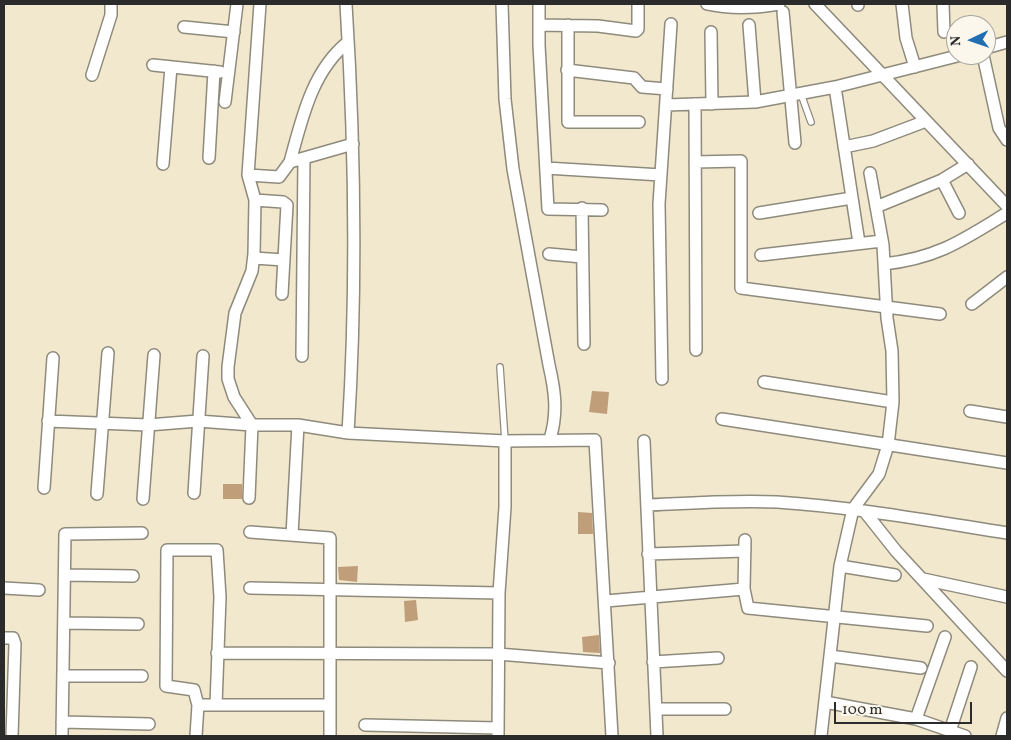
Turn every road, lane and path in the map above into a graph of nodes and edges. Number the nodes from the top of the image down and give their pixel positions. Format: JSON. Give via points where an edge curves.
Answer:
{"nodes":[{"id":1,"x":111,"y":4,"type":"edge"},
{"id":2,"x":237,"y":4,"type":"edge"},
{"id":3,"x":260,"y":4,"type":"edge"},
{"id":4,"x":346,"y":4,"type":"edge"},
{"id":5,"x":502,"y":4,"type":"edge"},
{"id":6,"x":539,"y":4,"type":"edge"},
{"id":7,"x":638,"y":4,"type":"edge"},
{"id":8,"x":707,"y":4,"type":"edge"},
{"id":9,"x":815,"y":4,"type":"edge"},
{"id":10,"x":902,"y":4,"type":"edge"},
{"id":11,"x":944,"y":4,"type":"edge"},
{"id":12,"x":781,"y":8,"type":"edge"},
{"id":13,"x":671,"y":24,"type":"dead end"},
{"id":14,"x":539,"y":25,"type":"junction"},
{"id":15,"x":568,"y":25,"type":"junction"},
{"id":16,"x":749,"y":25,"type":"dead end"},
{"id":17,"x":184,"y":26,"type":"dead end"},
{"id":18,"x":234,"y":32,"type":"junction"},
{"id":19,"x":711,"y":32,"type":"dead end"},
{"id":20,"x":944,"y":32,"type":"dead end"},
{"id":21,"x":348,"y":42,"type":"junction"},
{"id":22,"x":946,"y":58,"type":"edge"},
{"id":23,"x":153,"y":65,"type":"dead end"},
{"id":24,"x":985,"y":65,"type":"edge"},
{"id":25,"x":914,"y":66,"type":"junction"},
{"id":26,"x":171,"y":67,"type":"junction"},
{"id":27,"x":567,"y":70,"type":"junction"},
{"id":28,"x":214,"y":71,"type":"junction"},
{"id":29,"x":229,"y":72,"type":"junction"},
{"id":30,"x":92,"y":74,"type":"dead end"},
{"id":31,"x":882,"y":75,"type":"junction"},
{"id":32,"x":834,"y":87,"type":"junction"},
{"id":33,"x":667,"y":88,"type":"junction"},
{"id":34,"x":796,"y":95,"type":"junction"},
{"id":35,"x":225,"y":102,"type":"dead end"},
{"id":36,"x":755,"y":102,"type":"junction"},
{"id":37,"x":695,"y":104,"type":"junction"},
{"id":38,"x":712,"y":104,"type":"junction"},
{"id":39,"x":666,"y":105,"type":"junction"},
{"id":40,"x":926,"y":120,"type":"junction"},
{"id":41,"x":639,"y":122,"type":"dead end"},
{"id":42,"x":811,"y":122,"type":"dead end"},
{"id":43,"x":1007,"y":140,"type":"edge"},
{"id":44,"x":795,"y":143,"type":"dead end"},
{"id":45,"x":353,"y":144,"type":"junction"},
{"id":46,"x":844,"y":147,"type":"junction"},
{"id":47,"x":209,"y":158,"type":"dead end"},
{"id":48,"x":304,"y":158,"type":"junction"},
{"id":49,"x":290,"y":162,"type":"junction"},
{"id":50,"x":694,"y":162,"type":"junction"},
{"id":51,"x":163,"y":164,"type":"dead end"},
{"id":52,"x":968,"y":164,"type":"junction"},
{"id":53,"x":546,"y":168,"type":"junction"},
{"id":54,"x":870,"y":173,"type":"dead end"},
{"id":55,"x":248,"y":174,"type":"junction"},
{"id":56,"x":661,"y":175,"type":"junction"},
{"id":57,"x":942,"y":180,"type":"junction"},
{"id":58,"x":852,"y":198,"type":"junction"},
{"id":59,"x":255,"y":200,"type":"junction"},
{"id":60,"x":1007,"y":206,"type":"edge"},
{"id":61,"x":876,"y":207,"type":"junction"},
{"id":62,"x":582,"y":208,"type":"junction"},
{"id":63,"x":602,"y":210,"type":"dead end"},
{"id":64,"x":759,"y":213,"type":"dead end"},
{"id":65,"x":959,"y":213,"type":"dead end"},
{"id":66,"x":1007,"y":213,"type":"edge"},
{"id":67,"x":882,"y":241,"type":"junction"},
{"id":68,"x":858,"y":244,"type":"junction"},
{"id":69,"x":550,"y":254,"type":"dead end"},
{"id":70,"x":761,"y":255,"type":"dead end"},
{"id":71,"x":582,"y":257,"type":"junction"},
{"id":72,"x":254,"y":258,"type":"junction"},
{"id":73,"x":284,"y":260,"type":"junction"},
{"id":74,"x":884,"y":264,"type":"junction"},
{"id":75,"x":1007,"y":277,"type":"edge"},
{"id":76,"x":282,"y":294,"type":"dead end"},
{"id":77,"x":972,"y":304,"type":"dead end"},
{"id":78,"x":887,"y":307,"type":"junction"},
{"id":79,"x":940,"y":314,"type":"dead end"},
{"id":80,"x":584,"y":344,"type":"dead end"},
{"id":81,"x":696,"y":350,"type":"dead end"},
{"id":82,"x":108,"y":353,"type":"dead end"},
{"id":83,"x":154,"y":355,"type":"dead end"},
{"id":84,"x":203,"y":356,"type":"dead end"},
{"id":85,"x":302,"y":356,"type":"dead end"},
{"id":86,"x":53,"y":358,"type":"dead end"},
{"id":87,"x":500,"y":367,"type":"dead end"},
{"id":88,"x":662,"y":379,"type":"dead end"},
{"id":89,"x":764,"y":382,"type":"dead end"},
{"id":90,"x":893,"y":402,"type":"junction"},
{"id":91,"x":970,"y":411,"type":"dead end"},
{"id":92,"x":1007,"y":417,"type":"edge"},
{"id":93,"x":722,"y":419,"type":"dead end"},
{"id":94,"x":48,"y":421,"type":"junction"},
{"id":95,"x":198,"y":421,"type":"junction"},
{"id":96,"x":101,"y":423,"type":"junction"},
{"id":97,"x":298,"y":424,"type":"junction"},
{"id":98,"x":148,"y":425,"type":"junction"},
{"id":99,"x":252,"y":425,"type":"junction"},
{"id":100,"x":348,"y":434,"type":"junction"},
{"id":101,"x":550,"y":439,"type":"junction"},
{"id":102,"x":505,"y":441,"type":"junction"},
{"id":103,"x":644,"y":441,"type":"dead end"},
{"id":104,"x":888,"y":445,"type":"junction"},
{"id":105,"x":1007,"y":463,"type":"edge"},
{"id":106,"x":44,"y":488,"type":"dead end"},
{"id":107,"x":194,"y":493,"type":"dead end"},
{"id":108,"x":97,"y":494,"type":"dead end"},
{"id":109,"x":249,"y":498,"type":"dead end"},
{"id":110,"x":144,"y":499,"type":"dead end"},
{"id":111,"x":648,"y":505,"type":"junction"},
{"id":112,"x":859,"y":510,"type":"junction"},
{"id":113,"x":250,"y":532,"type":"dead end"},
{"id":114,"x":1007,"y":532,"type":"edge"},
{"id":115,"x":142,"y":533,"type":"dead end"},
{"id":116,"x":292,"y":535,"type":"junction"},
{"id":117,"x":648,"y":554,"type":"junction"},
{"id":118,"x":840,"y":566,"type":"junction"},
{"id":119,"x":895,"y":575,"type":"dead end"},
{"id":120,"x":65,"y":576,"type":"junction"},
{"id":121,"x":133,"y":576,"type":"dead end"},
{"id":122,"x":923,"y":579,"type":"junction"},
{"id":123,"x":4,"y":588,"type":"edge"},
{"id":124,"x":250,"y":588,"type":"dead end"},
{"id":125,"x":744,"y":589,"type":"junction"},
{"id":126,"x":39,"y":590,"type":"dead end"},
{"id":127,"x":330,"y":590,"type":"junction"},
{"id":128,"x":498,"y":593,"type":"junction"},
{"id":129,"x":1007,"y":596,"type":"edge"},
{"id":130,"x":650,"y":598,"type":"junction"},
{"id":131,"x":606,"y":600,"type":"junction"},
{"id":132,"x":834,"y":617,"type":"junction"},
{"id":133,"x":64,"y":623,"type":"junction"},
{"id":134,"x":138,"y":624,"type":"dead end"},
{"id":135,"x":927,"y":626,"type":"dead end"},
{"id":136,"x":945,"y":637,"type":"dead end"},
{"id":137,"x":4,"y":638,"type":"edge"},
{"id":138,"x":217,"y":653,"type":"junction"},
{"id":139,"x":498,"y":654,"type":"junction"},
{"id":140,"x":331,"y":655,"type":"junction"},
{"id":141,"x":830,"y":656,"type":"junction"},
{"id":142,"x":718,"y":658,"type":"dead end"},
{"id":143,"x":654,"y":662,"type":"junction"},
{"id":144,"x":608,"y":663,"type":"junction"},
{"id":145,"x":971,"y":667,"type":"dead end"},
{"id":146,"x":921,"y":668,"type":"dead end"},
{"id":147,"x":1007,"y":671,"type":"edge"},
{"id":148,"x":63,"y":676,"type":"junction"},
{"id":149,"x":142,"y":676,"type":"dead end"},
{"id":150,"x":9,"y":682,"type":"edge"},
{"id":151,"x":825,"y":702,"type":"junction"},
{"id":152,"x":198,"y":705,"type":"junction"},
{"id":153,"x":216,"y":705,"type":"junction"},
{"id":154,"x":330,"y":705,"type":"junction"},
{"id":155,"x":656,"y":709,"type":"junction"},
{"id":156,"x":725,"y":710,"type":"dead end"},
{"id":157,"x":1007,"y":718,"type":"edge"},
{"id":158,"x":916,"y":719,"type":"junction"},
{"id":159,"x":62,"y":722,"type":"junction"},
{"id":160,"x":149,"y":724,"type":"dead end"},
{"id":161,"x":365,"y":725,"type":"dead end"},
{"id":162,"x":950,"y":731,"type":"junction"},
{"id":163,"x":498,"y":732,"type":"edge"},
{"id":164,"x":10,"y":735,"type":"edge"},
{"id":165,"x":62,"y":736,"type":"edge"},
{"id":166,"x":196,"y":736,"type":"edge"},
{"id":167,"x":330,"y":736,"type":"edge"},
{"id":168,"x":612,"y":736,"type":"edge"},
{"id":169,"x":657,"y":736,"type":"edge"},
{"id":170,"x":821,"y":736,"type":"edge"},
{"id":171,"x":965,"y":736,"type":"edge"},
{"id":172,"x":1002,"y":736,"type":"edge"}],
"edges":[{"from":1,"to":30,"type":"street","via":[[111,15]]},
{"from":2,"to":18,"type":"street"},
{"from":3,"to":55,"type":"street"},
{"from":4,"to":21,"type":"street"},
{"from":5,"to":101,"type":"street","via":[[505,99],[513,169],[555,390],[556,421]]},
{"from":6,"to":14,"type":"street"},
{"from":7,"to":15,"type":"street","via":[[636,31]]},
{"from":8,"to":12,"type":"street"},
{"from":9,"to":31,"type":"street"},
{"from":10,"to":25,"type":"street","via":[[906,38]]},
{"from":11,"to":20,"type":"street"},
{"from":12,"to":34,"type":"street"},
{"from":13,"to":33,"type":"street"},
{"from":14,"to":15,"type":"street"},
{"from":14,"to":53,"type":"street"},
{"from":15,"to":27,"type":"street"},
{"from":16,"to":36,"type":"street"},
{"from":17,"to":18,"type":"street"},
{"from":18,"to":29,"type":"street"},
{"from":19,"to":38,"type":"street"},
{"from":21,"to":45,"type":"street"},
{"from":21,"to":49,"type":"street","via":[[333,54],[308,98]]},
{"from":22,"to":25,"type":"street"},
{"from":23,"to":26,"type":"street"},
{"from":24,"to":43,"type":"street","via":[[999,128]]},
{"from":25,"to":31,"type":"street"},
{"from":26,"to":28,"type":"street"},
{"from":26,"to":51,"type":"street"},
{"from":27,"to":33,"type":"street","via":[[634,78],[642,87]]},
{"from":27,"to":41,"type":"street","via":[[568,122]]},
{"from":28,"to":29,"type":"street"},
{"from":28,"to":47,"type":"street"},
{"from":29,"to":35,"type":"street"},
{"from":31,"to":32,"type":"street"},
{"from":31,"to":40,"type":"street"},
{"from":32,"to":34,"type":"street"},
{"from":32,"to":46,"type":"street"},
{"from":33,"to":39,"type":"street"},
{"from":34,"to":36,"type":"street"},
{"from":34,"to":42,"type":"lane"},
{"from":34,"to":44,"type":"street"},
{"from":36,"to":38,"type":"street"},
{"from":37,"to":38,"type":"street"},
{"from":37,"to":39,"type":"street"},
{"from":37,"to":50,"type":"street"},
{"from":39,"to":56,"type":"street"},
{"from":40,"to":46,"type":"street","via":[[873,141]]},
{"from":40,"to":52,"type":"street"},
{"from":45,"to":48,"type":"street"},
{"from":45,"to":100,"type":"street","via":[[352,370]]},
{"from":46,"to":58,"type":"street"},
{"from":48,"to":49,"type":"street"},
{"from":48,"to":85,"type":"street"},
{"from":49,"to":55,"type":"street","via":[[279,177]]},
{"from":50,"to":78,"type":"street","via":[[741,162],[741,288]]},
{"from":50,"to":81,"type":"street"},
{"from":52,"to":57,"type":"street"},
{"from":52,"to":60,"type":"street"},
{"from":53,"to":56,"type":"street"},
{"from":53,"to":62,"type":"street","via":[[548,209]]},
{"from":54,"to":61,"type":"street"},
{"from":55,"to":59,"type":"street"},
{"from":56,"to":88,"type":"street"},
{"from":57,"to":61,"type":"street"},
{"from":57,"to":65,"type":"street"},
{"from":58,"to":64,"type":"street"},
{"from":58,"to":68,"type":"street"},
{"from":59,"to":72,"type":"street"},
{"from":59,"to":73,"type":"street","via":[[284,202],[287,205]]},
{"from":61,"to":67,"type":"street"},
{"from":62,"to":63,"type":"street"},
{"from":62,"to":71,"type":"street"},
{"from":66,"to":74,"type":"street","via":[[937,253],[911,261]]},
{"from":67,"to":68,"type":"street"},
{"from":67,"to":74,"type":"street"},
{"from":68,"to":70,"type":"street"},
{"from":69,"to":71,"type":"street"},
{"from":71,"to":80,"type":"street"},
{"from":72,"to":73,"type":"street"},
{"from":72,"to":99,"type":"street","via":[[252,271],[234,313],[228,367],[234,397]]},
{"from":73,"to":76,"type":"street"},
{"from":74,"to":78,"type":"street"},
{"from":75,"to":77,"type":"street"},
{"from":78,"to":79,"type":"street"},
{"from":78,"to":90,"type":"street"},
{"from":82,"to":96,"type":"street"},
{"from":83,"to":98,"type":"street"},
{"from":84,"to":95,"type":"street"},
{"from":86,"to":94,"type":"street"},
{"from":87,"to":102,"type":"lane"},
{"from":89,"to":90,"type":"street"},
{"from":90,"to":104,"type":"street"},
{"from":91,"to":92,"type":"street"},
{"from":93,"to":104,"type":"street"},
{"from":94,"to":96,"type":"street"},
{"from":94,"to":106,"type":"street"},
{"from":95,"to":98,"type":"street"},
{"from":95,"to":99,"type":"street"},
{"from":95,"to":107,"type":"street"},
{"from":96,"to":98,"type":"street"},
{"from":96,"to":108,"type":"street"},
{"from":97,"to":99,"type":"street"},
{"from":97,"to":100,"type":"street"},
{"from":97,"to":116,"type":"street"},
{"from":98,"to":110,"type":"street"},
{"from":99,"to":109,"type":"street"},
{"from":100,"to":102,"type":"street"},
{"from":101,"to":102,"type":"street"},
{"from":101,"to":131,"type":"street","via":[[595,440]]},
{"from":102,"to":128,"type":"street","via":[[505,507]]},
{"from":103,"to":111,"type":"street"},
{"from":104,"to":105,"type":"street"},
{"from":104,"to":112,"type":"street","via":[[878,474]]},
{"from":111,"to":112,"type":"street","via":[[738,501]]},
{"from":111,"to":117,"type":"street"},
{"from":112,"to":114,"type":"street"},
{"from":112,"to":118,"type":"street"},
{"from":112,"to":122,"type":"street"},
{"from":113,"to":116,"type":"street"},
{"from":115,"to":120,"type":"street","via":[[66,534]]},
{"from":116,"to":127,"type":"street","via":[[330,538]]},
{"from":117,"to":125,"type":"street","via":[[745,545]]},
{"from":117,"to":130,"type":"street"},
{"from":118,"to":119,"type":"street"},
{"from":118,"to":132,"type":"street"},
{"from":120,"to":121,"type":"street"},
{"from":120,"to":133,"type":"street"},
{"from":122,"to":129,"type":"street"},
{"from":122,"to":147,"type":"street"},
{"from":123,"to":126,"type":"street"},
{"from":124,"to":127,"type":"street"},
{"from":125,"to":130,"type":"street"},
{"from":125,"to":132,"type":"street","via":[[748,608]]},
{"from":127,"to":128,"type":"street"},
{"from":127,"to":140,"type":"street"},
{"from":128,"to":139,"type":"street"},
{"from":130,"to":131,"type":"street"},
{"from":130,"to":143,"type":"street"},
{"from":131,"to":144,"type":"street"},
{"from":132,"to":135,"type":"street"},
{"from":132,"to":141,"type":"street"},
{"from":133,"to":134,"type":"street"},
{"from":133,"to":148,"type":"street"},
{"from":136,"to":158,"type":"street"},
{"from":137,"to":150,"type":"street","via":[[13,638],[15,644]]},
{"from":138,"to":140,"type":"street"},
{"from":138,"to":152,"type":"street","via":[[218,550],[167,550],[166,686],[194,690]]},
{"from":138,"to":153,"type":"street"},
{"from":139,"to":140,"type":"street"},
{"from":139,"to":144,"type":"street"},
{"from":139,"to":163,"type":"street"},
{"from":140,"to":154,"type":"street"},
{"from":141,"to":146,"type":"street"},
{"from":141,"to":151,"type":"street"},
{"from":142,"to":143,"type":"street"},
{"from":143,"to":155,"type":"street"},
{"from":144,"to":168,"type":"street"},
{"from":145,"to":162,"type":"street"},
{"from":148,"to":149,"type":"street"},
{"from":148,"to":159,"type":"street"},
{"from":150,"to":164,"type":"street"},
{"from":151,"to":158,"type":"street"},
{"from":151,"to":170,"type":"street"},
{"from":152,"to":153,"type":"street"},
{"from":152,"to":166,"type":"street"},
{"from":153,"to":154,"type":"street"},
{"from":154,"to":167,"type":"street"},
{"from":155,"to":156,"type":"street"},
{"from":155,"to":169,"type":"street"},
{"from":157,"to":172,"type":"street"},
{"from":158,"to":162,"type":"street"},
{"from":159,"to":160,"type":"street"},
{"from":159,"to":165,"type":"street"},
{"from":161,"to":163,"type":"street"},
{"from":162,"to":171,"type":"street"}]}
